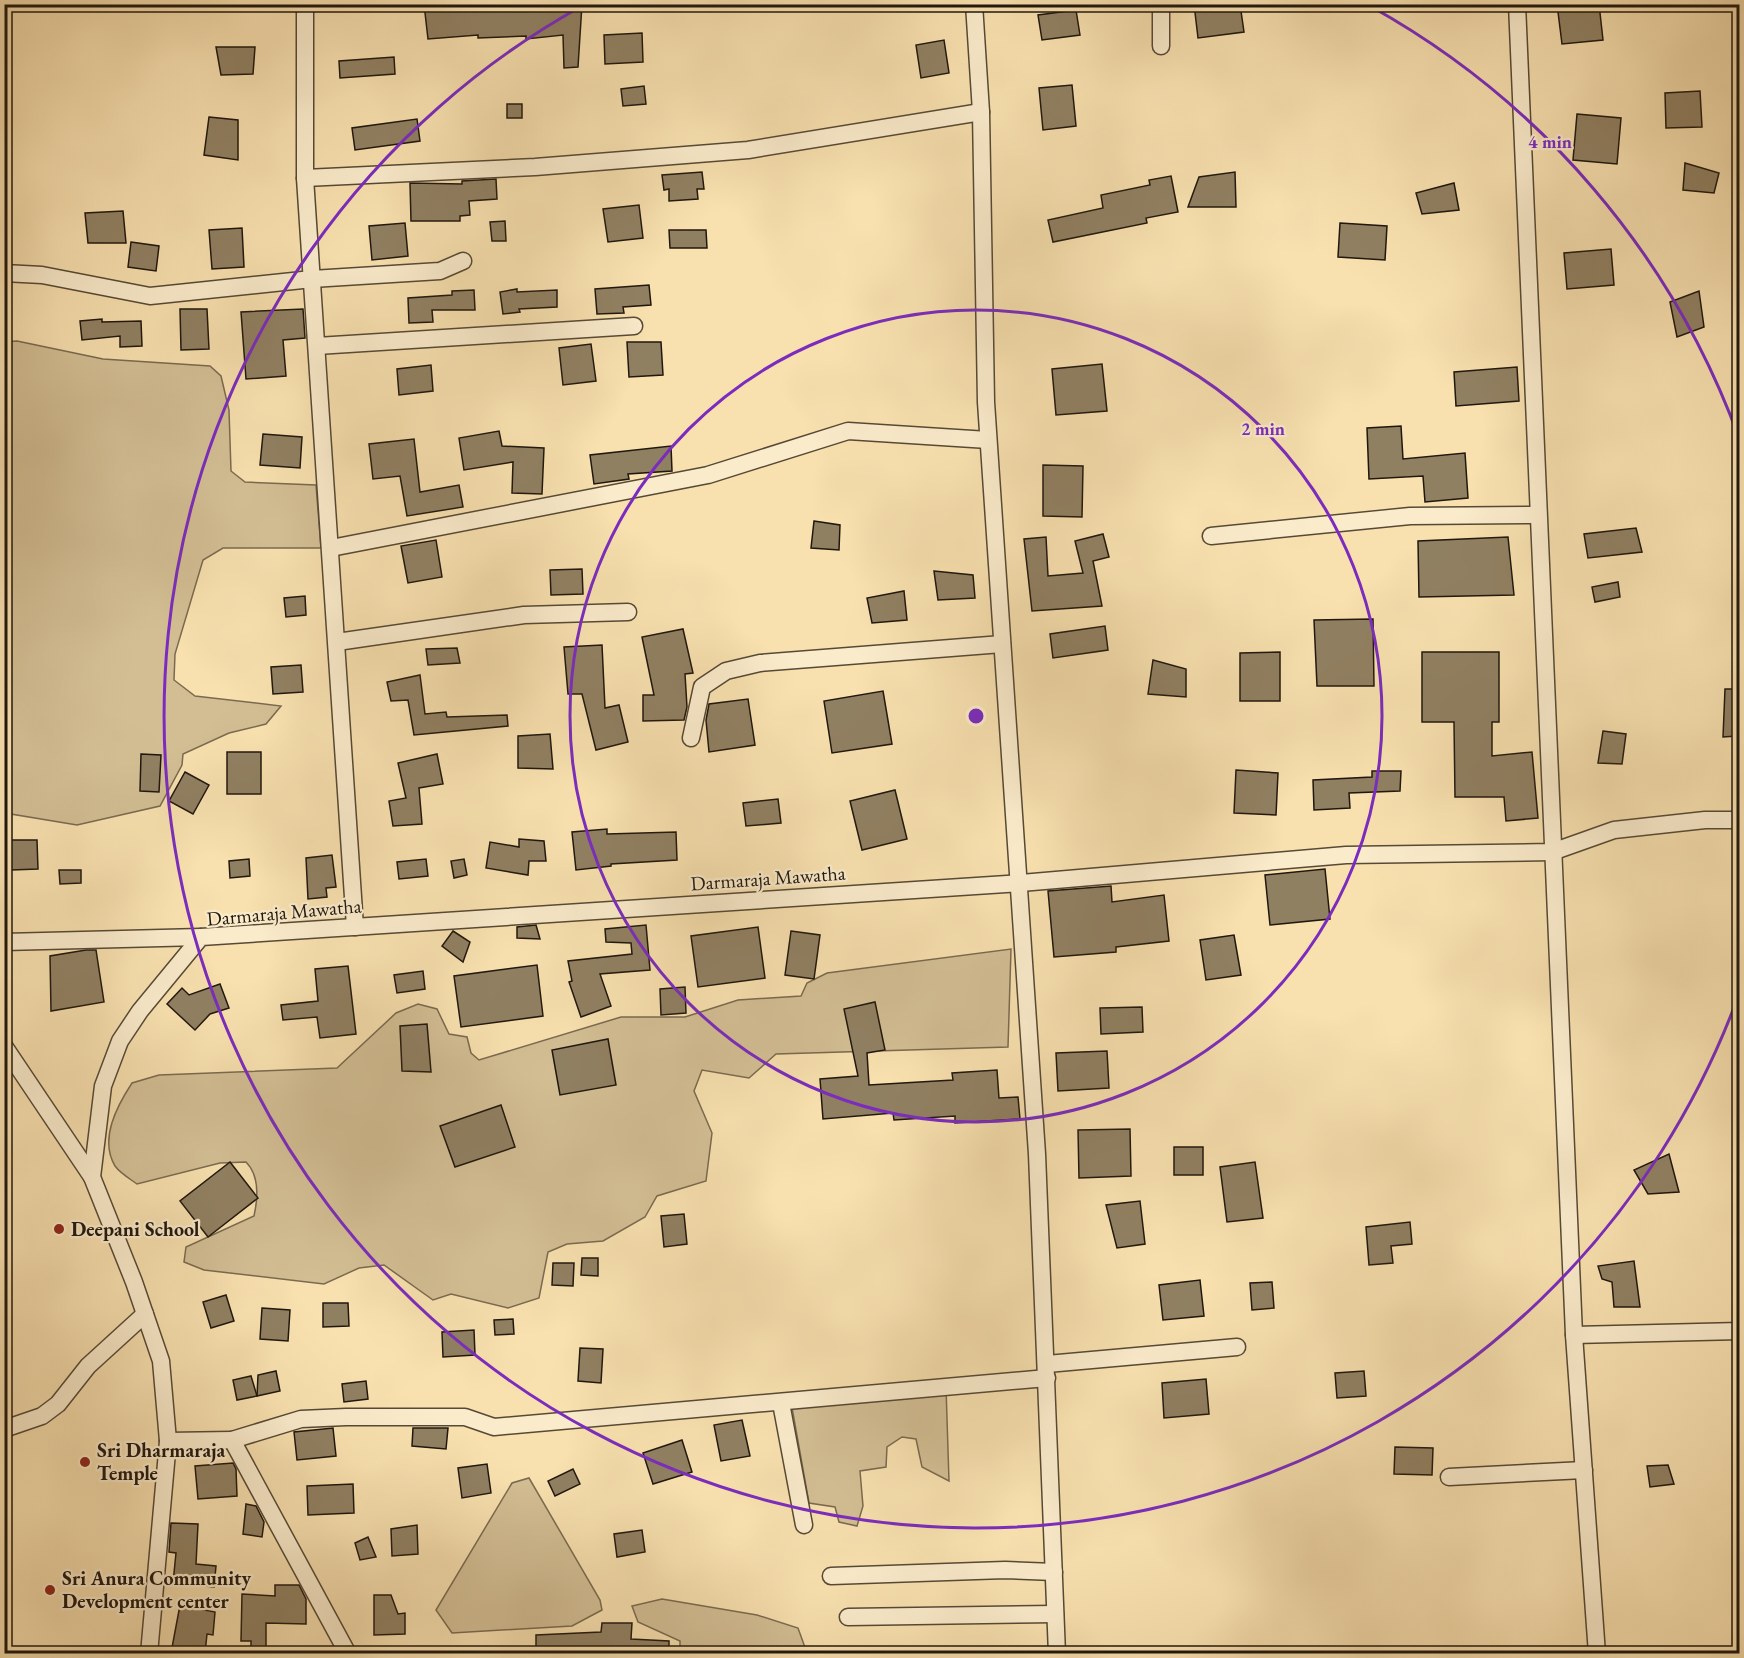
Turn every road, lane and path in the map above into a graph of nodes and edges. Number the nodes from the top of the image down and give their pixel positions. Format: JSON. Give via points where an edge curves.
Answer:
{"nodes":[{"id":1,"x":304,"y":4,"type":"edge"},
{"id":2,"x":974,"y":4,"type":"edge"},
{"id":3,"x":1161,"y":4,"type":"edge"},
{"id":4,"x":1517,"y":4,"type":"edge"},
{"id":5,"x":1161,"y":46,"type":"dead end"},
{"id":6,"x":981,"y":112,"type":"junction"},
{"id":7,"x":305,"y":178,"type":"junction"},
{"id":8,"x":463,"y":261,"type":"dead end"},
{"id":9,"x":4,"y":273,"type":"edge"},
{"id":10,"x":312,"y":279,"type":"junction"},
{"id":11,"x":634,"y":326,"type":"dead end"},
{"id":12,"x":317,"y":346,"type":"junction"},
{"id":13,"x":988,"y":440,"type":"junction"},
{"id":14,"x":1538,"y":515,"type":"junction"},
{"id":15,"x":1211,"y":536,"type":"dead end"},
{"id":16,"x":331,"y":548,"type":"junction"},
{"id":17,"x":628,"y":612,"type":"dead end"},
{"id":18,"x":337,"y":642,"type":"junction"},
{"id":19,"x":1002,"y":644,"type":"junction"},
{"id":20,"x":691,"y":738,"type":"dead end"},
{"id":21,"x":1740,"y":820,"type":"edge"},
{"id":22,"x":1552,"y":852,"type":"junction"},
{"id":23,"x":1021,"y":883,"type":"junction"},
{"id":24,"x":355,"y":927,"type":"junction"},
{"id":25,"x":201,"y":937,"type":"junction"},
{"id":26,"x":4,"y":942,"type":"edge"},
{"id":27,"x":4,"y":1046,"type":"edge"},
{"id":28,"x":92,"y":1177,"type":"junction"},
{"id":29,"x":145,"y":1314,"type":"junction"},
{"id":30,"x":1740,"y":1330,"type":"edge"},
{"id":31,"x":1574,"y":1335,"type":"junction"},
{"id":32,"x":1237,"y":1347,"type":"dead end"},
{"id":33,"x":1047,"y":1371,"type":"junction"},
{"id":34,"x":782,"y":1403,"type":"junction"},
{"id":35,"x":4,"y":1430,"type":"edge"},
{"id":36,"x":232,"y":1440,"type":"junction"},
{"id":37,"x":168,"y":1442,"type":"junction"},
{"id":38,"x":1584,"y":1470,"type":"junction"},
{"id":39,"x":1449,"y":1477,"type":"dead end"},
{"id":40,"x":804,"y":1525,"type":"dead end"},
{"id":41,"x":1054,"y":1572,"type":"junction"},
{"id":42,"x":831,"y":1576,"type":"dead end"},
{"id":43,"x":1055,"y":1614,"type":"junction"},
{"id":44,"x":848,"y":1617,"type":"dead end"},
{"id":45,"x":149,"y":1653,"type":"edge"},
{"id":46,"x":348,"y":1653,"type":"edge"},
{"id":47,"x":1057,"y":1653,"type":"edge"},
{"id":48,"x":1597,"y":1653,"type":"edge"}],
"edges":[{"from":1,"to":7,"type":"street"},
{"from":2,"to":6,"type":"street"},
{"from":3,"to":5,"type":"street"},
{"from":4,"to":14,"type":"street"},
{"from":6,"to":7,"type":"street","via":[[748,150],[535,167]]},
{"from":6,"to":13,"type":"street"},
{"from":7,"to":10,"type":"street"},
{"from":8,"to":10,"type":"street","via":[[440,271]]},
{"from":9,"to":10,"type":"street","via":[[42,275],[150,296]]},
{"from":10,"to":12,"type":"street"},
{"from":11,"to":12,"type":"street"},
{"from":12,"to":16,"type":"street"},
{"from":13,"to":16,"type":"street","via":[[848,431],[708,475]]},
{"from":13,"to":19,"type":"street"},
{"from":14,"to":15,"type":"street","via":[[1410,516]]},
{"from":14,"to":22,"type":"street"},
{"from":16,"to":18,"type":"street"},
{"from":17,"to":18,"type":"street","via":[[524,615]]},
{"from":18,"to":24,"type":"street"},
{"from":19,"to":20,"type":"street","via":[[760,663],[726,671],[702,687]]},
{"from":19,"to":23,"type":"street"},
{"from":21,"to":22,"type":"street","name":"Darmaraja Mawatha","via":[[1614,830]]},
{"from":22,"to":23,"type":"street","name":"Darmaraja Mawatha","via":[[1346,855]]},
{"from":22,"to":31,"type":"street"},
{"from":23,"to":24,"type":"street","name":"Darmaraja Mawatha"},
{"from":23,"to":33,"type":"street"},
{"from":24,"to":25,"type":"street","name":"Darmaraja Mawatha"},
{"from":25,"to":26,"type":"street"},
{"from":25,"to":28,"type":"street","name":"Darmaraja Mawatha","via":[[120,1041],[103,1086]]},
{"from":27,"to":28,"type":"street"},
{"from":28,"to":29,"type":"street","name":"Darmaraja Mawatha"},
{"from":29,"to":35,"type":"street","via":[[88,1366],[58,1404],[42,1416]]},
{"from":29,"to":37,"type":"street","name":"Darmaraja Mawatha","via":[[161,1361]]},
{"from":30,"to":31,"type":"street"},
{"from":31,"to":38,"type":"street"},
{"from":32,"to":33,"type":"street"},
{"from":33,"to":34,"type":"street"},
{"from":33,"to":41,"type":"street"},
{"from":34,"to":36,"type":"street","via":[[494,1427],[465,1417],[301,1419]]},
{"from":34,"to":40,"type":"street"},
{"from":36,"to":37,"type":"street"},
{"from":36,"to":46,"type":"street"},
{"from":37,"to":45,"type":"street","name":"Darmaraja Mawatha"},
{"from":38,"to":39,"type":"street"},
{"from":38,"to":48,"type":"street"},
{"from":41,"to":42,"type":"street"},
{"from":41,"to":43,"type":"street"},
{"from":43,"to":44,"type":"street"},
{"from":43,"to":47,"type":"street"}]}
